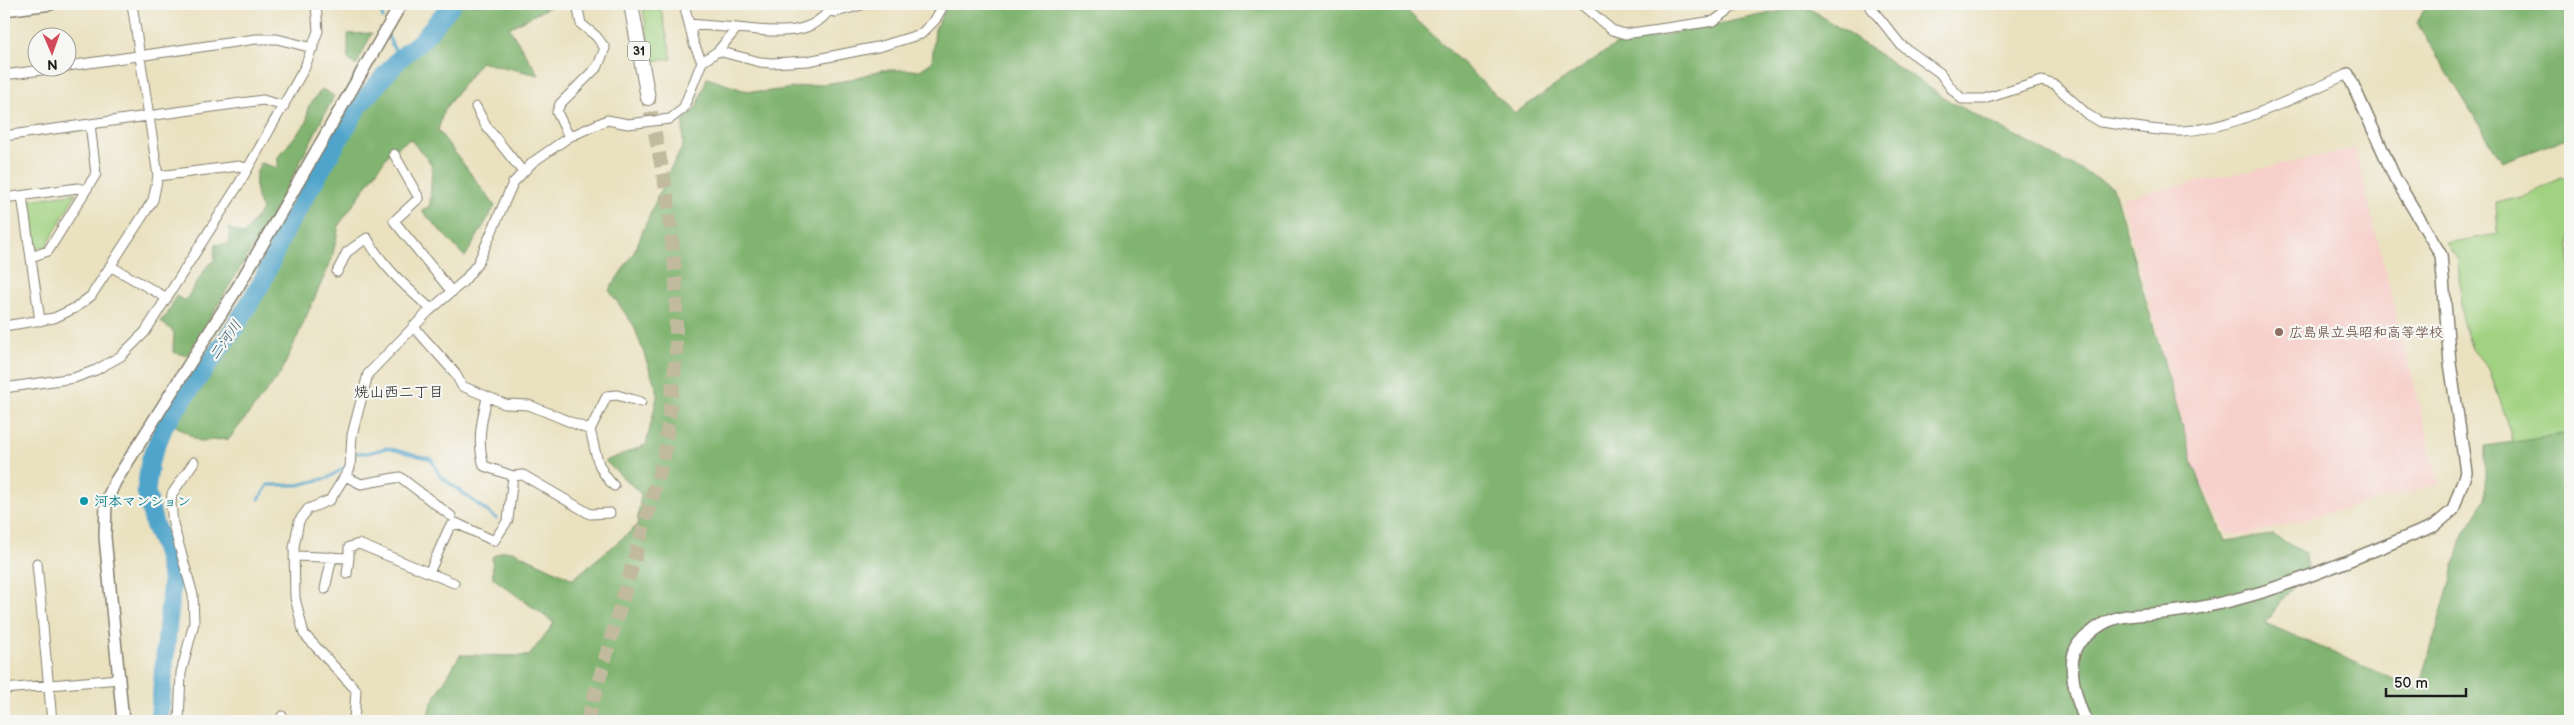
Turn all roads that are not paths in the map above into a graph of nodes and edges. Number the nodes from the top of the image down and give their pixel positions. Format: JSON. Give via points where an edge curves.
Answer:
{"nodes":[{"id":1,"x":51,"y":4,"type":"edge"},
{"id":2,"x":132,"y":4,"type":"edge"},
{"id":3,"x":316,"y":4,"type":"edge"},
{"id":4,"x":402,"y":4,"type":"edge"},
{"id":5,"x":576,"y":4,"type":"edge"},
{"id":6,"x":631,"y":4,"type":"edge"},
{"id":7,"x":684,"y":4,"type":"edge"},
{"id":8,"x":865,"y":4,"type":"edge"},
{"id":9,"x":944,"y":4,"type":"edge"},
{"id":10,"x":1581,"y":4,"type":"edge"},
{"id":11,"x":1737,"y":4,"type":"edge"},
{"id":12,"x":1868,"y":4,"type":"edge"},
{"id":13,"x":831,"y":7,"type":"edge"},
{"id":14,"x":4,"y":10,"type":"edge"},
{"id":15,"x":689,"y":24,"type":"junction"},
{"id":16,"x":737,"y":28,"type":"junction"},
{"id":17,"x":313,"y":48,"type":"junction"},
{"id":18,"x":718,"y":51,"type":"junction"},
{"id":19,"x":140,"y":56,"type":"junction"},
{"id":20,"x":702,"y":62,"type":"junction"},
{"id":21,"x":78,"y":65,"type":"edge"},
{"id":22,"x":28,"y":72,"type":"edge"},
{"id":23,"x":2348,"y":74,"type":"joint"},
{"id":24,"x":4,"y":75,"type":"edge"},
{"id":25,"x":648,"y":98,"type":"tunnel mouth"},
{"id":26,"x":284,"y":106,"type":"junction"},
{"id":27,"x":476,"y":107,"type":"dead end"},
{"id":28,"x":149,"y":116,"type":"junction"},
{"id":29,"x":90,"y":124,"type":"junction"},
{"id":30,"x":4,"y":136,"type":"edge"},
{"id":31,"x":569,"y":137,"type":"junction"},
{"id":32,"x":394,"y":154,"type":"dead end"},
{"id":33,"x":246,"y":168,"type":"junction"},
{"id":34,"x":523,"y":172,"type":"junction"},
{"id":35,"x":158,"y":176,"type":"junction"},
{"id":36,"x":85,"y":191,"type":"junction"},
{"id":37,"x":22,"y":196,"type":"junction"},
{"id":38,"x":4,"y":198,"type":"edge"},
{"id":39,"x":31,"y":257,"type":"junction"},
{"id":40,"x":110,"y":266,"type":"junction"},
{"id":41,"x":337,"y":272,"type":"dead end"},
{"id":42,"x":452,"y":292,"type":"junction"},
{"id":43,"x":166,"y":298,"type":"junction"},
{"id":44,"x":430,"y":309,"type":"junction"},
{"id":45,"x":40,"y":321,"type":"junction"},
{"id":46,"x":4,"y":326,"type":"edge"},
{"id":47,"x":413,"y":326,"type":"junction"},
{"id":48,"x":4,"y":388,"type":"edge"},
{"id":49,"x":487,"y":398,"type":"junction"},
{"id":50,"x":641,"y":402,"type":"dead end"},
{"id":51,"x":590,"y":430,"type":"junction"},
{"id":52,"x":194,"y":462,"type":"dead end"},
{"id":53,"x":345,"y":476,"type":"junction"},
{"id":54,"x":513,"y":476,"type":"junction"},
{"id":55,"x":614,"y":486,"type":"dead end"},
{"id":56,"x":610,"y":513,"type":"dead end"},
{"id":57,"x":452,"y":516,"type":"dead end"},
{"id":58,"x":294,"y":556,"type":"junction"},
{"id":59,"x":332,"y":557,"type":"junction"},
{"id":60,"x":349,"y":558,"type":"junction"},
{"id":61,"x":37,"y":563,"type":"dead end"},
{"id":62,"x":428,"y":573,"type":"junction"},
{"id":63,"x":347,"y":574,"type":"dead end"},
{"id":64,"x":454,"y":583,"type":"dead end"},
{"id":65,"x":326,"y":589,"type":"dead end"},
{"id":66,"x":119,"y":679,"type":"junction"},
{"id":67,"x":48,"y":684,"type":"junction"},
{"id":68,"x":4,"y":689,"type":"edge"},
{"id":69,"x":52,"y":721,"type":"edge"},
{"id":70,"x":123,"y":721,"type":"edge"},
{"id":71,"x":179,"y":721,"type":"edge"},
{"id":72,"x":354,"y":721,"type":"edge"},
{"id":73,"x":2086,"y":721,"type":"edge"}],
"edges":[{"from":1,"to":14,"type":"street"},
{"from":2,"to":19,"type":"street"},
{"from":3,"to":17,"type":"street","via":[[318,31]]},
{"from":4,"to":66,"type":"street","via":[[238,285],[115,482],[106,502],[105,537]]},
{"from":5,"to":31,"type":"street","via":[[581,24],[605,48],[598,66],[560,104],[557,112]]},
{"from":6,"to":25,"type":"main road","number":"31"},
{"from":7,"to":15,"type":"street"},
{"from":8,"to":13,"type":"street","via":[[836,12]]},
{"from":9,"to":18,"type":"street","via":[[922,34],[882,46],[808,61],[754,61]]},
{"from":10,"to":11,"type":"street","via":[[1612,30],[1626,34],[1714,20]]},
{"from":12,"to":23,"type":"street","via":[[1901,45],[1940,73],[1962,99],[1984,100],[2042,81],[2056,85],[2100,122],[2182,131],[2213,127],[2239,120]]},
{"from":13,"to":16,"type":"street","via":[[812,24],[792,32]]},
{"from":15,"to":16,"type":"street"},
{"from":15,"to":20,"type":"street"},
{"from":16,"to":18,"type":"street"},
{"from":17,"to":19,"type":"street","via":[[277,38]]},
{"from":17,"to":26,"type":"street"},
{"from":18,"to":20,"type":"street"},
{"from":19,"to":21,"type":"street"},
{"from":19,"to":28,"type":"street"},
{"from":20,"to":31,"type":"street","via":[[683,109],[670,119],[628,124],[607,120]]},
{"from":22,"to":24,"type":"street"},
{"from":23,"to":73,"type":"street","via":[[2395,178],[2441,255],[2450,363],[2466,472],[2453,510],[2434,526],[2270,591],[2224,604],[2119,616],[2097,627],[2077,645],[2072,670]]},
{"from":26,"to":28,"type":"street","via":[[263,100]]},
{"from":26,"to":33,"type":"street"},
{"from":27,"to":34,"type":"street","via":[[486,126]]},
{"from":28,"to":29,"type":"street"},
{"from":28,"to":35,"type":"street"},
{"from":29,"to":30,"type":"street"},
{"from":29,"to":36,"type":"street","via":[[96,174]]},
{"from":31,"to":34,"type":"street"},
{"from":32,"to":42,"type":"street","via":[[419,198],[394,221]]},
{"from":33,"to":35,"type":"street","via":[[239,166]]},
{"from":33,"to":43,"type":"street"},
{"from":34,"to":42,"type":"street","via":[[510,189],[478,263]]},
{"from":35,"to":40,"type":"street","via":[[153,200]]},
{"from":36,"to":37,"type":"street","via":[[78,188]]},
{"from":36,"to":39,"type":"street","via":[[48,251]]},
{"from":37,"to":38,"type":"street"},
{"from":37,"to":39,"type":"street"},
{"from":39,"to":45,"type":"street"},
{"from":40,"to":43,"type":"street"},
{"from":40,"to":45,"type":"street","via":[[91,296],[75,308]]},
{"from":41,"to":44,"type":"street","via":[[347,252],[367,238],[374,252]]},
{"from":42,"to":44,"type":"street"},
{"from":43,"to":48,"type":"street","via":[[145,332],[121,356],[96,370],[74,378]]},
{"from":44,"to":47,"type":"street"},
{"from":45,"to":46,"type":"street"},
{"from":47,"to":49,"type":"street","via":[[455,373],[462,386]]},
{"from":47,"to":53,"type":"street","via":[[368,374],[352,435],[350,468]]},
{"from":49,"to":51,"type":"street","via":[[505,404],[529,405]]},
{"from":49,"to":54,"type":"street","via":[[479,428],[484,466]]},
{"from":50,"to":51,"type":"street","via":[[618,395],[607,396]]},
{"from":51,"to":55,"type":"street","via":[[596,461]]},
{"from":52,"to":71,"type":"street","via":[[172,494],[171,504],[173,524],[193,595],[194,623],[181,673]]},
{"from":53,"to":57,"type":"street","via":[[361,484],[400,477]]},
{"from":53,"to":58,"type":"street","via":[[330,500],[308,509],[299,521]]},
{"from":54,"to":56,"type":"street","via":[[523,475],[590,514]]},
{"from":54,"to":62,"type":"street","via":[[508,520],[494,541],[456,523],[449,528]]},
{"from":58,"to":59,"type":"street"},
{"from":58,"to":72,"type":"street","via":[[294,598],[304,634],[356,690]]},
{"from":59,"to":60,"type":"street"},
{"from":59,"to":65,"type":"street"},
{"from":60,"to":62,"type":"street","via":[[349,547],[359,544]]},
{"from":60,"to":63,"type":"street"},
{"from":61,"to":67,"type":"street"},
{"from":62,"to":64,"type":"street"},
{"from":66,"to":67,"type":"street"},
{"from":66,"to":70,"type":"street"},
{"from":67,"to":68,"type":"street"},
{"from":67,"to":69,"type":"street"}]}
